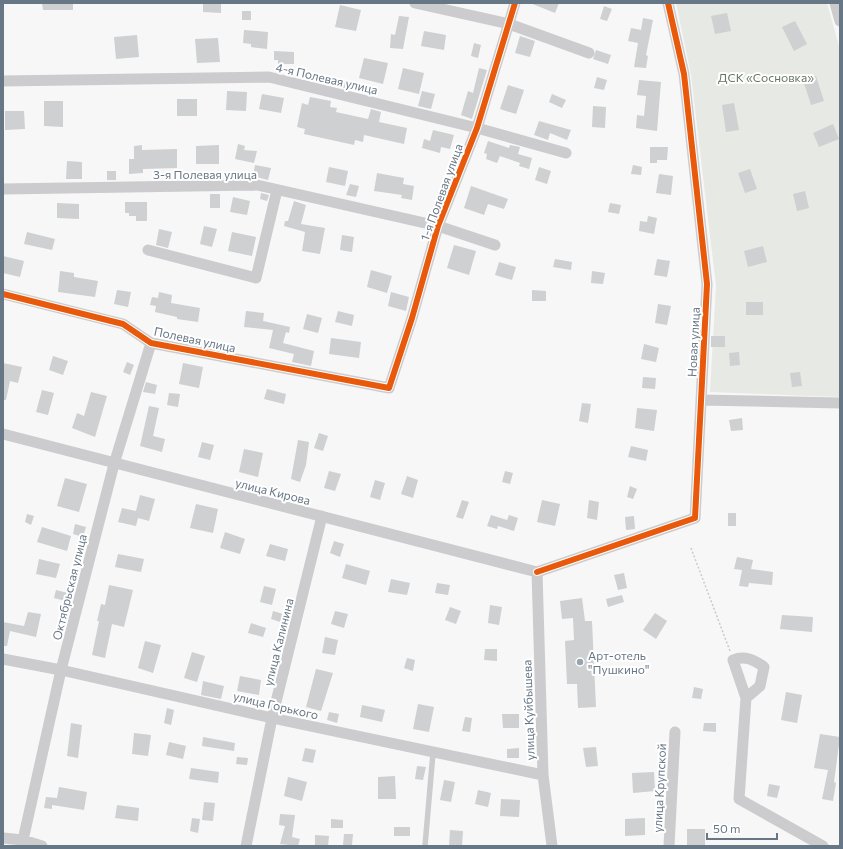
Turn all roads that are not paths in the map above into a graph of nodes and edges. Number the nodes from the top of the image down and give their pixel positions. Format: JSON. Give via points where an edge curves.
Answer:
{"nodes":[{"id":1,"x":415,"y":3,"type":"edge"},
{"id":2,"x":515,"y":3,"type":"edge"},
{"id":3,"x":668,"y":3,"type":"edge"},
{"id":4,"x":834,"y":3,"type":"edge"},
{"id":5,"x":840,"y":21,"type":"edge"},
{"id":6,"x":509,"y":24,"type":"junction"},
{"id":7,"x":589,"y":53,"type":"dead end"},
{"id":8,"x":3,"y":81,"type":"edge"},
{"id":9,"x":477,"y":128,"type":"junction"},
{"id":10,"x":566,"y":153,"type":"dead end"},
{"id":11,"x":3,"y":189,"type":"edge"},
{"id":12,"x":277,"y":190,"type":"junction"},
{"id":13,"x":438,"y":226,"type":"junction"},
{"id":14,"x":495,"y":245,"type":"dead end"},
{"id":15,"x":148,"y":250,"type":"dead end"},
{"id":16,"x":3,"y":294,"type":"edge"},
{"id":17,"x":151,"y":343,"type":"junction"},
{"id":18,"x":389,"y":388,"type":"joint"},
{"id":19,"x":701,"y":400,"type":"junction"},
{"id":20,"x":840,"y":403,"type":"edge"},
{"id":21,"x":3,"y":434,"type":"edge"},
{"id":22,"x":114,"y":464,"type":"junction"},
{"id":23,"x":322,"y":516,"type":"junction"},
{"id":24,"x":537,"y":572,"type":"junction"},
{"id":25,"x":3,"y":659,"type":"edge"},
{"id":26,"x":61,"y":670,"type":"junction"},
{"id":27,"x":746,"y":698,"type":"junction"},
{"id":28,"x":272,"y":718,"type":"junction"},
{"id":29,"x":675,"y":732,"type":"dead end"},
{"id":30,"x":432,"y":753,"type":"junction"},
{"id":31,"x":543,"y":775,"type":"junction"},
{"id":32,"x":3,"y":838,"type":"edge"},
{"id":33,"x":23,"y":840,"type":"junction"},
{"id":34,"x":42,"y":846,"type":"edge"},
{"id":35,"x":246,"y":846,"type":"edge"},
{"id":36,"x":425,"y":846,"type":"edge"},
{"id":37,"x":552,"y":846,"type":"edge"},
{"id":38,"x":669,"y":846,"type":"edge"},
{"id":39,"x":823,"y":846,"type":"edge"}],
"edges":[{"from":1,"to":6,"type":"street"},
{"from":2,"to":6,"type":"street","name":"1-я Полевая улица"},
{"from":3,"to":19,"type":"street","name":"Новая улица","via":[[684,74],[707,284]]},
{"from":4,"to":5,"type":"street"},
{"from":6,"to":7,"type":"street"},
{"from":6,"to":9,"type":"street","name":"1-я Полевая улица"},
{"from":8,"to":9,"type":"street","name":"4-я Полевая улица","via":[[269,77]]},
{"from":9,"to":10,"type":"street","name":"4-я Полевая улица"},
{"from":9,"to":13,"type":"street","name":"1-я Полевая улица"},
{"from":11,"to":12,"type":"street","name":"3-я Полевая улица","via":[[257,185]]},
{"from":12,"to":13,"type":"street","name":"3-я Полевая улица"},
{"from":12,"to":15,"type":"street","via":[[256,278]]},
{"from":13,"to":14,"type":"street","name":"3-я Полевая улица"},
{"from":13,"to":18,"type":"street","name":"1-я Полевая улица"},
{"from":16,"to":17,"type":"street","name":"Полевая улица","via":[[123,324]]},
{"from":17,"to":18,"type":"street","name":"Полевая улица"},
{"from":17,"to":22,"type":"street","name":"Октябрьская улица"},
{"from":19,"to":20,"type":"street"},
{"from":19,"to":24,"type":"street","name":"Новая улица","via":[[695,518]]},
{"from":21,"to":22,"type":"street","name":"улица Кирова"},
{"from":22,"to":23,"type":"street","name":"улица Кирова"},
{"from":22,"to":26,"type":"street","name":"Октябрьская улица"},
{"from":23,"to":24,"type":"street","name":"улица Кирова"},
{"from":23,"to":28,"type":"street","name":"улица Калинина"},
{"from":24,"to":31,"type":"street","name":"улица Куйбышева"},
{"from":25,"to":26,"type":"street","name":"улица Горького"},
{"from":26,"to":28,"type":"street","name":"улица Горького"},
{"from":26,"to":33,"type":"street","name":"Октябрьская улица"},
{"from":27,"to":27,"type":"street","via":[[760,686],[764,667],[742,657],[733,660]]},
{"from":27,"to":39,"type":"street","via":[[739,799]]},
{"from":28,"to":30,"type":"street","name":"улица Горького"},
{"from":28,"to":35,"type":"street","name":"улица Калинина"},
{"from":29,"to":38,"type":"street","name":"улица Крупской"},
{"from":30,"to":31,"type":"street","name":"улица Горького"},
{"from":30,"to":36,"type":"lane"},
{"from":31,"to":37,"type":"street","name":"улица Куйбышева"},
{"from":32,"to":33,"type":"street"},
{"from":33,"to":34,"type":"street"}]}
